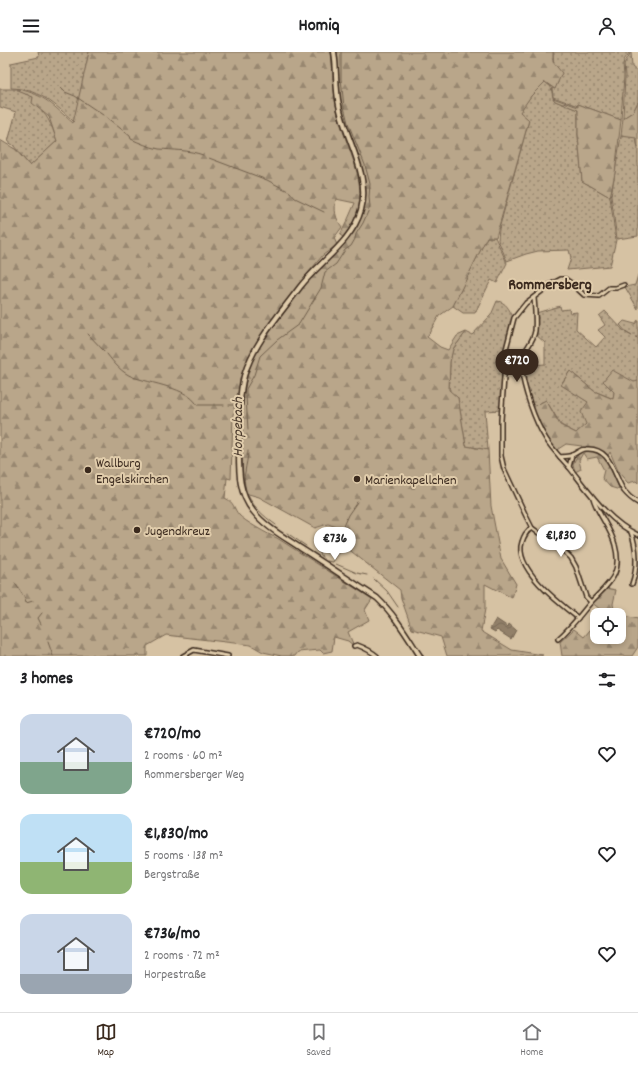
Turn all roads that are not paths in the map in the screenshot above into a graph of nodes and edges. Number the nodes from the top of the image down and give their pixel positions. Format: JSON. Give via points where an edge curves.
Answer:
{"nodes":[{"id":1,"x":334,"y":52,"type":"edge"},
{"id":2,"x":624,"y":285,"type":"dead end"},
{"id":3,"x":534,"y":298,"type":"junction"},
{"id":4,"x":572,"y":455,"type":"junction"},
{"id":5,"x":560,"y":457,"type":"junction"},
{"id":6,"x":569,"y":467,"type":"junction"},
{"id":7,"x":593,"y":497,"type":"junction"},
{"id":8,"x":638,"y":503,"type":"edge"},
{"id":9,"x":532,"y":528,"type":"junction"},
{"id":10,"x":631,"y":532,"type":"junction"},
{"id":11,"x":638,"y":535,"type":"edge"},
{"id":12,"x":632,"y":584,"type":"dead end"},
{"id":13,"x":591,"y":602,"type":"junction"},
{"id":14,"x":578,"y":618,"type":"junction"},
{"id":15,"x":558,"y":639,"type":"dead end"},
{"id":16,"x":354,"y":646,"type":"dead end"},
{"id":17,"x":183,"y":656,"type":"edge"},
{"id":18,"x":228,"y":656,"type":"edge"},
{"id":19,"x":377,"y":656,"type":"edge"},
{"id":20,"x":420,"y":656,"type":"edge"}],
"edges":[{"from":1,"to":20,"type":"street","via":[[338,104],[361,177],[362,204],[356,224],[347,237],[301,286],[259,343],[250,361],[244,376],[240,400],[240,485],[248,505],[259,518],[377,598],[392,613]]},
{"from":2,"to":3,"type":"street","via":[[609,288],[599,296],[592,296],[584,295],[571,283],[561,279]]},
{"from":3,"to":5,"type":"street","via":[[535,332],[522,356],[520,366],[534,414],[546,440]]},
{"from":3,"to":9,"type":"street","via":[[526,303],[514,318],[506,350],[501,442],[504,469]]},
{"from":4,"to":5,"type":"street"},
{"from":4,"to":6,"type":"street"},
{"from":4,"to":8,"type":"street","via":[[580,449],[596,449],[603,452],[624,491]]},
{"from":5,"to":6,"type":"street"},
{"from":6,"to":7,"type":"street"},
{"from":7,"to":10,"type":"street"},
{"from":7,"to":13,"type":"street","via":[[615,544],[618,566],[613,580]]},
{"from":9,"to":13,"type":"street","via":[[572,558],[586,597]]},
{"from":9,"to":14,"type":"street","via":[[525,534],[520,546],[524,561],[548,594]]},
{"from":10,"to":11,"type":"street"},
{"from":10,"to":12,"type":"street","via":[[637,559]]},
{"from":13,"to":14,"type":"street"},
{"from":14,"to":15,"type":"street"},
{"from":16,"to":19,"type":"street","via":[[372,651]]},
{"from":17,"to":18,"type":"street","via":[[194,650]]}]}
